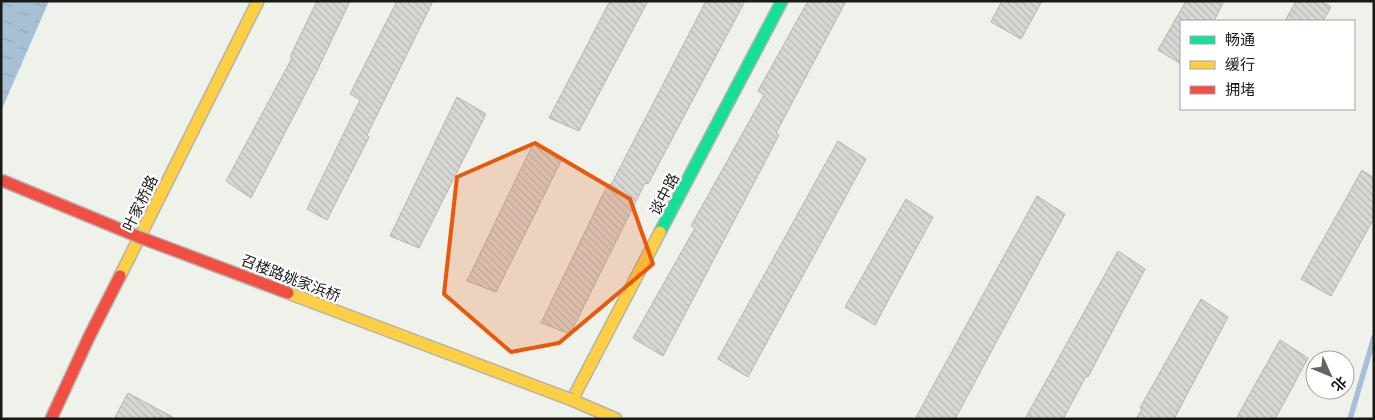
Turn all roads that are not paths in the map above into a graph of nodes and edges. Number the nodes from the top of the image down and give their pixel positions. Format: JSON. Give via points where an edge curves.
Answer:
{"nodes":[{"id":1,"x":258,"y":1,"type":"edge"},
{"id":2,"x":782,"y":1,"type":"edge"},
{"id":3,"x":1,"y":180,"type":"edge"},
{"id":4,"x":572,"y":400,"type":"junction"},
{"id":5,"x":51,"y":419,"type":"edge"},
{"id":6,"x":616,"y":419,"type":"edge"}],
"edges":[{"from":1,"to":5,"type":"street","name":"叶家桥路"},
{"from":2,"to":4,"type":"street","name":"谈中路"},
{"from":3,"to":4,"type":"street","name":"召楼路姚家浜桥","bridge":true,"via":[[139,237]]},
{"from":4,"to":6,"type":"street","name":"召楼路姚家浜桥"}]}
